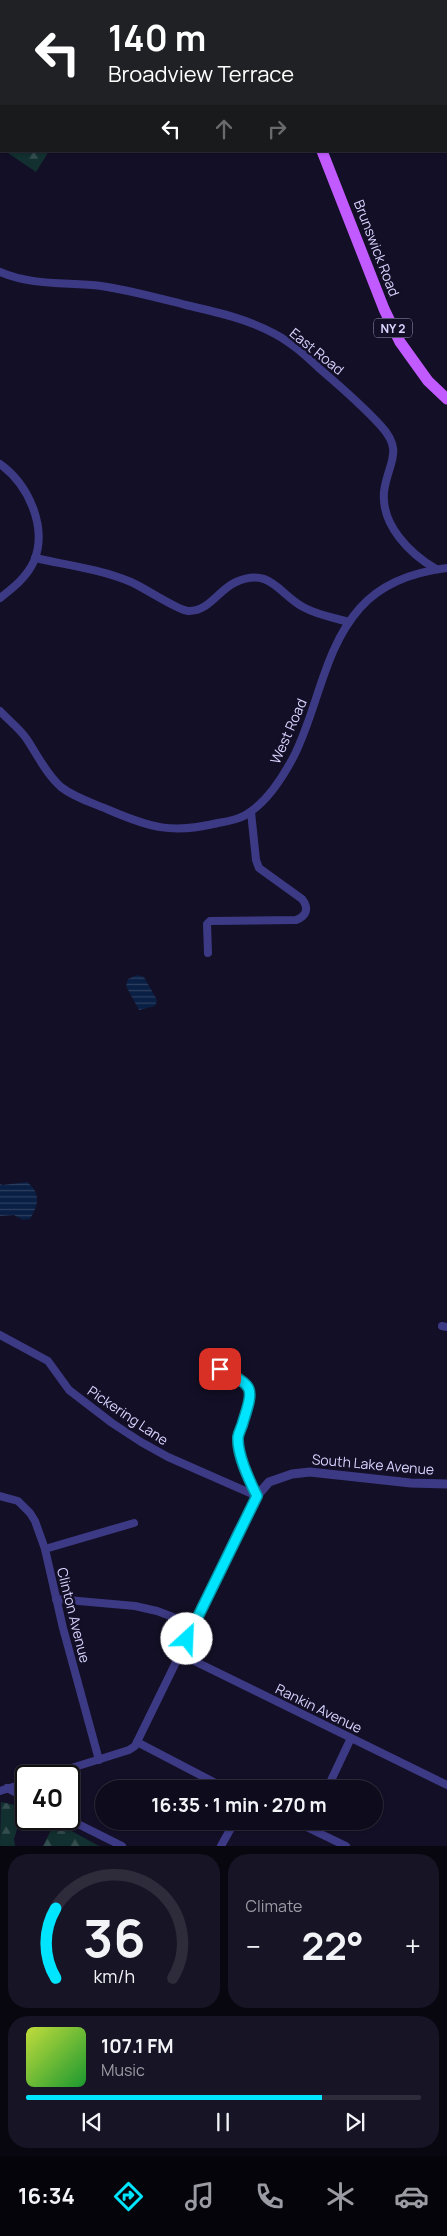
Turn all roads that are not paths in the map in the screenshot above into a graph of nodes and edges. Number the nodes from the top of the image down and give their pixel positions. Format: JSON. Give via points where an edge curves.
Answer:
{"nodes":[{"id":1,"x":322,"y":152,"type":"edge"},
{"id":2,"x":0,"y":272,"type":"edge"},
{"id":3,"x":447,"y":399,"type":"edge"},
{"id":4,"x":0,"y":464,"type":"edge"},
{"id":5,"x":35,"y":558,"type":"junction"},
{"id":6,"x":447,"y":568,"type":"edge"},
{"id":7,"x":436,"y":570,"type":"junction"},
{"id":8,"x":0,"y":598,"type":"edge"},
{"id":9,"x":349,"y":622,"type":"junction"},
{"id":10,"x":0,"y":711,"type":"edge"},
{"id":11,"x":251,"y":812,"type":"junction"},
{"id":12,"x":208,"y":952,"type":"dead end"},
{"id":13,"x":0,"y":1335,"type":"edge"},
{"id":14,"x":211,"y":1365,"type":"dead end"},
{"id":15,"x":447,"y":1484,"type":"edge"},
{"id":16,"x":0,"y":1496,"type":"edge"},
{"id":17,"x":257,"y":1496,"type":"junction"},
{"id":18,"x":134,"y":1523,"type":"dead end"},
{"id":19,"x":45,"y":1550,"type":"junction"},
{"id":20,"x":56,"y":1599,"type":"junction"},
{"id":21,"x":194,"y":1625,"type":"junction"},
{"id":22,"x":180,"y":1654,"type":"junction"},
{"id":23,"x":351,"y":1738,"type":"junction"},
{"id":24,"x":137,"y":1742,"type":"junction"},
{"id":25,"x":100,"y":1760,"type":"junction"},
{"id":26,"x":80,"y":1766,"type":"edge"},
{"id":27,"x":210,"y":1780,"type":"edge"},
{"id":28,"x":331,"y":1780,"type":"edge"},
{"id":29,"x":447,"y":1785,"type":"edge"},
{"id":30,"x":80,"y":1825,"type":"edge"},
{"id":31,"x":230,"y":1830,"type":"edge"},
{"id":32,"x":319,"y":1830,"type":"edge"},
{"id":33,"x":122,"y":1846,"type":"edge"},
{"id":34,"x":222,"y":1846,"type":"edge"},
{"id":35,"x":346,"y":1846,"type":"edge"}],
"edges":[{"from":1,"to":3,"type":"main road","name":"Brunswick Road","number":"NY 2","via":[[400,342],[428,381]]},
{"from":2,"to":7,"type":"street","name":"East Road","via":[[29,281],[101,286],[144,295],[223,314],[277,334],[341,387],[390,437],[394,454],[384,493],[387,520],[412,552]]},
{"from":4,"to":5,"type":"street","via":[[10,472],[31,502],[38,533]]},
{"from":5,"to":8,"type":"street","via":[[17,585]]},
{"from":5,"to":9,"type":"street","via":[[129,581],[180,609],[190,611],[211,602],[236,581],[264,578],[307,609]]},
{"from":6,"to":7,"type":"street","name":"West Road"},
{"from":7,"to":9,"type":"street","name":"West Road","via":[[409,575],[387,585]]},
{"from":9,"to":11,"type":"street","name":"West Road","via":[[335,645],[305,731],[292,758],[280,778]]},
{"from":10,"to":11,"type":"street","via":[[18,728],[60,787],[132,820],[157,828],[194,829]]},
{"from":11,"to":12,"type":"street","via":[[259,868],[302,899],[307,910],[302,918],[296,920],[210,921],[206,936]]},
{"from":13,"to":17,"type":"street","name":"Pickering Lane","via":[[48,1361],[69,1390],[141,1442]]},
{"from":14,"to":17,"type":"street","via":[[249,1386],[250,1398],[238,1442]]},
{"from":15,"to":17,"type":"street","name":"South Lake Avenue","via":[[310,1472],[278,1478],[264,1486]]},
{"from":16,"to":19,"type":"street","name":"Clinton Avenue","via":[[18,1501],[30,1513]]},
{"from":17,"to":21,"type":"street","name":"South Lake Avenue"},
{"from":18,"to":19,"type":"street"},
{"from":19,"to":20,"type":"street","name":"Clinton Avenue"},
{"from":20,"to":21,"type":"street","via":[[135,1606]]},
{"from":20,"to":25,"type":"street","name":"Clinton Avenue"},
{"from":21,"to":22,"type":"street","name":"South Lake Avenue"},
{"from":22,"to":23,"type":"street","name":"Rankin Avenue"},
{"from":22,"to":24,"type":"street","name":"South Lake Avenue"},
{"from":23,"to":28,"type":"street"},
{"from":23,"to":29,"type":"street","name":"Rankin Avenue"},
{"from":24,"to":25,"type":"street","via":[[129,1750]]},
{"from":24,"to":27,"type":"street"},
{"from":25,"to":26,"type":"street"},
{"from":30,"to":33,"type":"street"},
{"from":31,"to":34,"type":"street"},
{"from":32,"to":35,"type":"street"}]}
